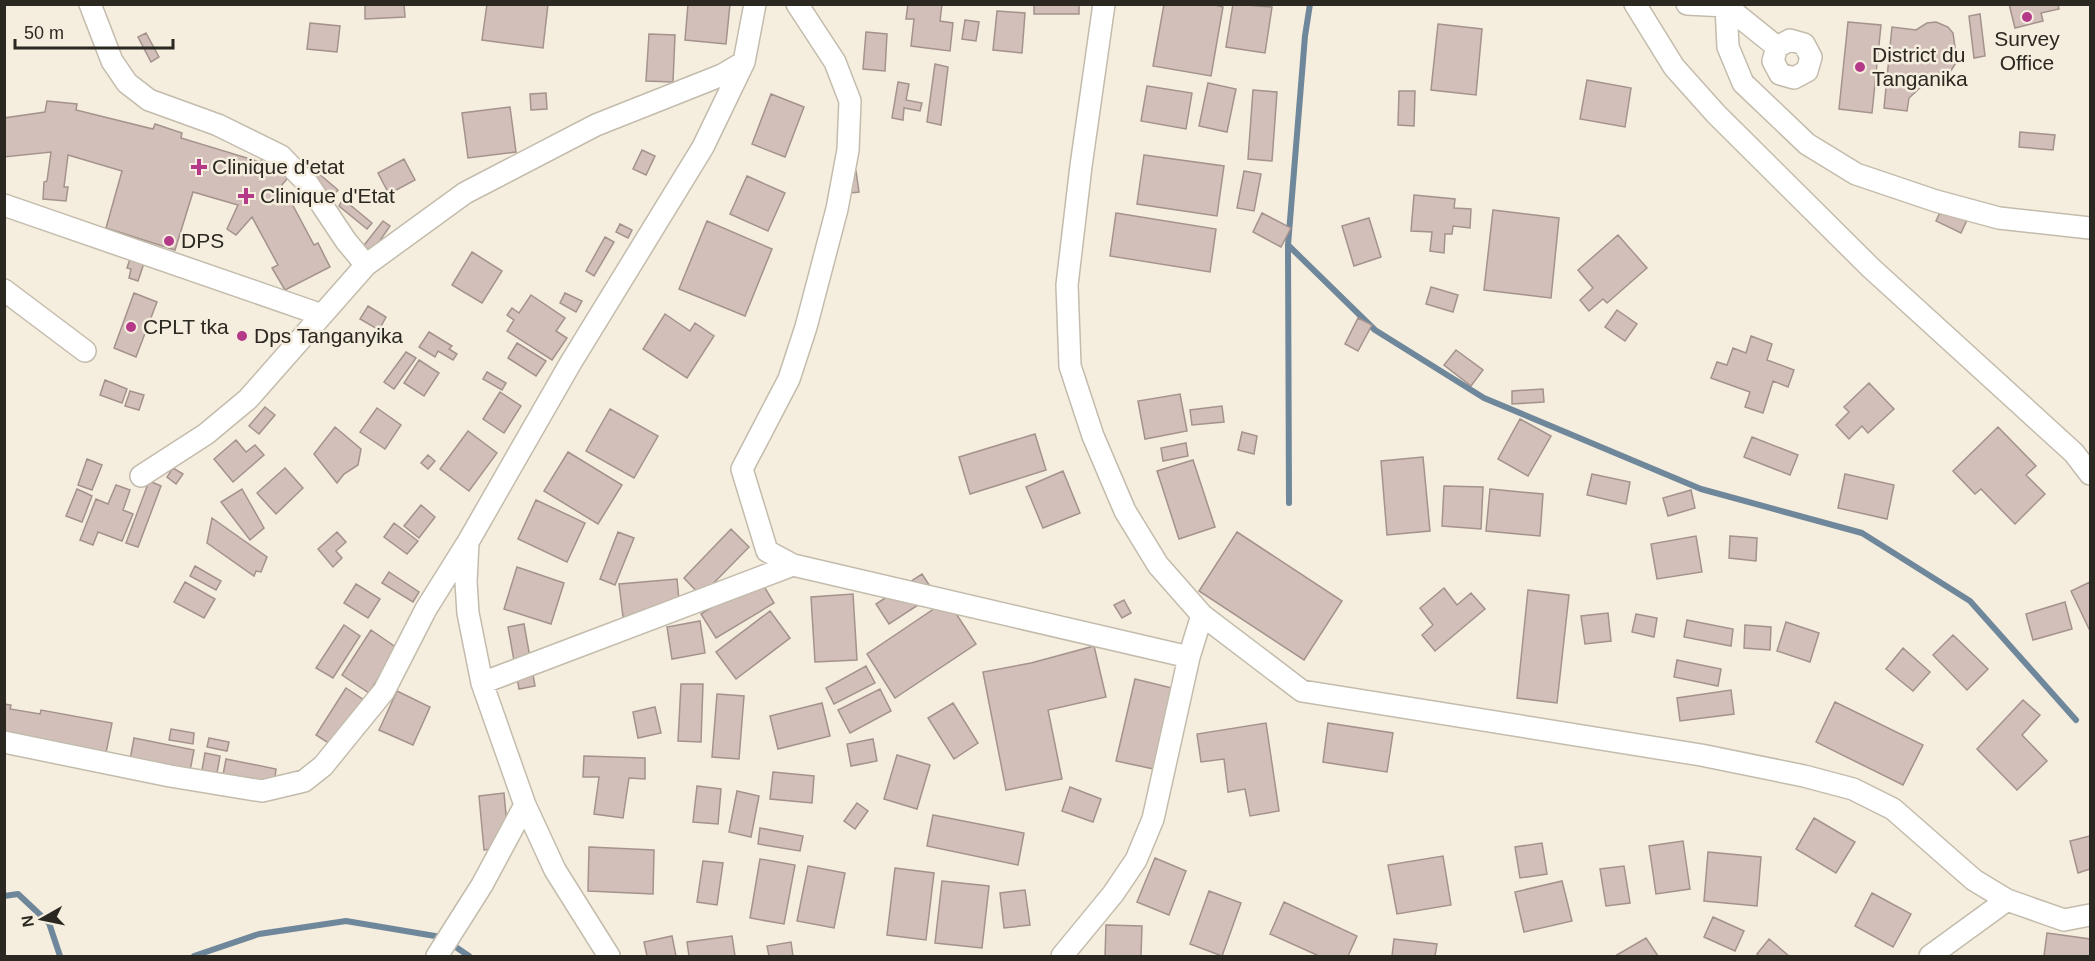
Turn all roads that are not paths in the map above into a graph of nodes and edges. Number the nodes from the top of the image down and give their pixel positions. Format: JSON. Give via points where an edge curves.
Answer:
{"nodes":[{"id":1,"x":90,"y":4,"type":"edge"},
{"id":2,"x":755,"y":4,"type":"edge"},
{"id":3,"x":797,"y":4,"type":"edge"},
{"id":4,"x":1104,"y":4,"type":"edge"},
{"id":5,"x":1635,"y":4,"type":"edge"},
{"id":6,"x":1687,"y":4,"type":"edge"},
{"id":7,"x":1730,"y":5,"type":"edge"},
{"id":8,"x":1777,"y":47,"type":"dead end"},
{"id":9,"x":744,"y":62,"type":"junction"},
{"id":10,"x":4,"y":205,"type":"edge"},
{"id":11,"x":2091,"y":228,"type":"edge"},
{"id":12,"x":366,"y":265,"type":"junction"},
{"id":13,"x":4,"y":290,"type":"edge"},
{"id":14,"x":322,"y":315,"type":"junction"},
{"id":15,"x":85,"y":351,"type":"dead end"},
{"id":16,"x":2091,"y":474,"type":"edge"},
{"id":17,"x":141,"y":476,"type":"dead end"},
{"id":18,"x":468,"y":542,"type":"junction"},
{"id":19,"x":794,"y":565,"type":"junction"},
{"id":20,"x":1202,"y":615,"type":"junction"},
{"id":21,"x":1189,"y":657,"type":"junction"},
{"id":22,"x":482,"y":683,"type":"junction"},
{"id":23,"x":4,"y":742,"type":"edge"},
{"id":24,"x":525,"y":805,"type":"junction"},
{"id":25,"x":2007,"y":900,"type":"junction"},
{"id":26,"x":2091,"y":915,"type":"edge"},
{"id":27,"x":437,"y":957,"type":"edge"},
{"id":28,"x":609,"y":957,"type":"edge"},
{"id":29,"x":1062,"y":957,"type":"edge"},
{"id":30,"x":1930,"y":957,"type":"edge"}],
"edges":[{"from":1,"to":12,"type":"street","via":[[112,61],[127,83],[149,100],[218,125],[281,156],[308,184]]},
{"from":2,"to":9,"type":"street"},
{"from":3,"to":19,"type":"street","via":[[835,62],[850,101],[848,150],[837,209],[806,327],[789,379],[742,469],[766,551]]},
{"from":4,"to":20,"type":"street","via":[[1067,285],[1070,366],[1093,436],[1125,511],[1158,565]]},
{"from":5,"to":16,"type":"street","via":[[1674,67],[1716,114],[1871,268],[2074,453]]},
{"from":6,"to":7,"type":"street"},
{"from":7,"to":8,"type":"street"},
{"from":7,"to":11,"type":"street","via":[[1728,47],[1743,83],[1807,144],[1856,174],[1936,201],[1999,218]]},
{"from":9,"to":12,"type":"street","via":[[712,79],[596,125],[465,193]]},
{"from":9,"to":18,"type":"street","via":[[702,147]]},
{"from":10,"to":14,"type":"street"},
{"from":12,"to":14,"type":"street"},
{"from":13,"to":15,"type":"street"},
{"from":14,"to":17,"type":"street","via":[[248,399],[206,434]]},
{"from":18,"to":22,"type":"street","via":[[468,613]]},
{"from":18,"to":23,"type":"street","via":[[426,609],[384,691],[324,766],[304,781],[262,791]]},
{"from":19,"to":21,"type":"street"},
{"from":19,"to":22,"type":"street"},
{"from":20,"to":21,"type":"street"},
{"from":20,"to":25,"type":"street","via":[[1302,691],[1701,755],[1853,789],[1893,808],[1974,880]]},
{"from":21,"to":29,"type":"street","via":[[1153,819],[1136,860]]},
{"from":22,"to":24,"type":"street"},
{"from":24,"to":27,"type":"street"},
{"from":24,"to":28,"type":"street","via":[[555,870]]},
{"from":25,"to":26,"type":"street","via":[[2064,920]]},
{"from":25,"to":30,"type":"street"}]}
